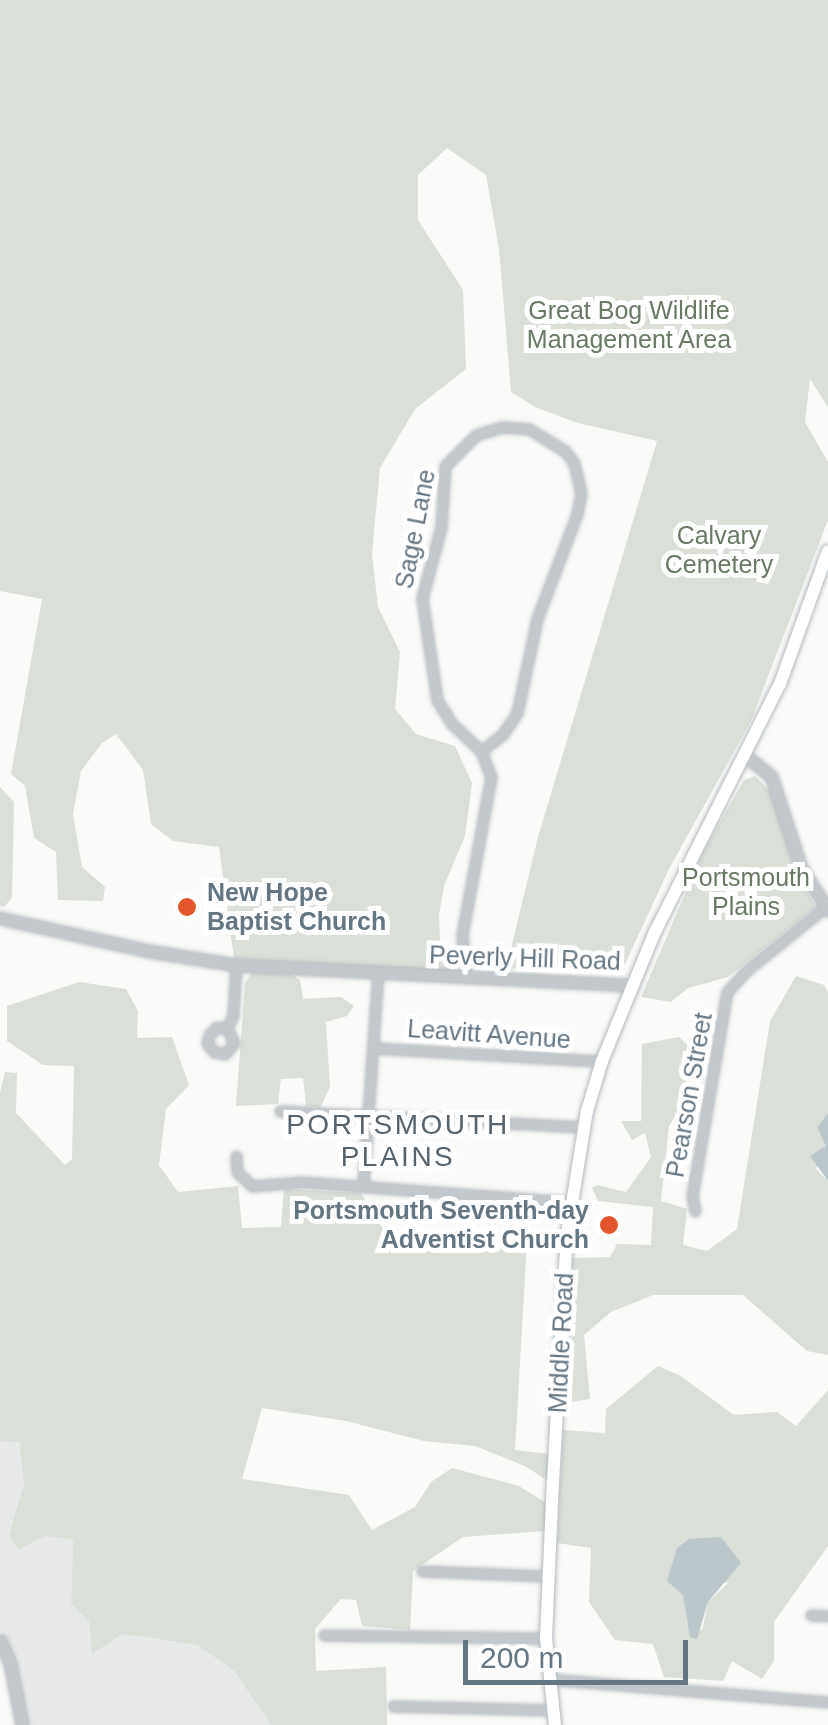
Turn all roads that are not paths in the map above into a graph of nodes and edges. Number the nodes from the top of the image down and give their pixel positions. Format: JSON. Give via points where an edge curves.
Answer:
{"nodes":[{"id":1,"x":828,"y":551,"type":"edge"},
{"id":2,"x":481,"y":751,"type":"junction"},
{"id":3,"x":746,"y":756,"type":"junction"},
{"id":4,"x":827,"y":908,"type":"edge"},
{"id":5,"x":0,"y":918,"type":"edge"},
{"id":6,"x":236,"y":964,"type":"junction"},
{"id":7,"x":378,"y":974,"type":"junction"},
{"id":8,"x":466,"y":978,"type":"junction"},
{"id":9,"x":633,"y":985,"type":"junction"},
{"id":10,"x":227,"y":1028,"type":"dead end"},
{"id":11,"x":374,"y":1048,"type":"junction"},
{"id":12,"x":602,"y":1060,"type":"junction"},
{"id":13,"x":280,"y":1112,"type":"dead end"},
{"id":14,"x":370,"y":1116,"type":"junction"},
{"id":15,"x":584,"y":1127,"type":"junction"},
{"id":16,"x":236,"y":1156,"type":"dead end"},
{"id":17,"x":363,"y":1186,"type":"junction"},
{"id":18,"x":572,"y":1202,"type":"junction"},
{"id":19,"x":696,"y":1211,"type":"dead end"},
{"id":20,"x":422,"y":1572,"type":"dead end"},
{"id":21,"x":548,"y":1576,"type":"junction"},
{"id":22,"x":811,"y":1615,"type":"dead end"},
{"id":23,"x":828,"y":1616,"type":"edge"},
{"id":24,"x":324,"y":1635,"type":"dead end"},
{"id":25,"x":546,"y":1638,"type":"junction"},
{"id":26,"x":0,"y":1640,"type":"edge"},
{"id":27,"x":548,"y":1680,"type":"junction"},
{"id":28,"x":828,"y":1702,"type":"edge"},
{"id":29,"x":393,"y":1706,"type":"dead end"},
{"id":30,"x":554,"y":1718,"type":"edge"},
{"id":31,"x":22,"y":1725,"type":"edge"}],
"edges":[{"from":1,"to":3,"type":"main road","name":"Middle Road","via":[[792,656]]},
{"from":2,"to":2,"type":"street","name":"Sage Lane","via":[[437,700],[422,598],[441,528],[445,466],[476,434],[529,428],[565,451],[581,492],[537,619],[517,713]]},
{"from":2,"to":8,"type":"street","via":[[491,788],[462,935]]},
{"from":3,"to":4,"type":"street","via":[[771,776],[801,868]]},
{"from":3,"to":9,"type":"main road","name":"Middle Road"},
{"from":4,"to":19,"type":"street","name":"Pearson Street","via":[[730,985],[692,1196]]},
{"from":5,"to":6,"type":"street","name":"Peverly Hill Road"},
{"from":6,"to":7,"type":"street","name":"Peverly Hill Road"},
{"from":6,"to":10,"type":"street"},
{"from":7,"to":8,"type":"street","name":"Peverly Hill Road"},
{"from":7,"to":11,"type":"street"},
{"from":8,"to":9,"type":"street","name":"Peverly Hill Road"},
{"from":9,"to":12,"type":"main road","name":"Middle Road"},
{"from":11,"to":12,"type":"street","name":"Leavitt Avenue"},
{"from":11,"to":14,"type":"street"},
{"from":12,"to":15,"type":"main road","name":"Middle Road"},
{"from":13,"to":14,"type":"street"},
{"from":14,"to":15,"type":"street"},
{"from":14,"to":17,"type":"street"},
{"from":15,"to":18,"type":"main road","name":"Middle Road"},
{"from":16,"to":17,"type":"street","via":[[237,1172],[252,1186]]},
{"from":17,"to":18,"type":"street"},
{"from":18,"to":21,"type":"main road","name":"Middle Road"},
{"from":20,"to":21,"type":"street"},
{"from":21,"to":25,"type":"main road","name":"Middle Road"},
{"from":22,"to":23,"type":"street"},
{"from":24,"to":25,"type":"street"},
{"from":25,"to":27,"type":"main road","name":"Middle Road"},
{"from":26,"to":31,"type":"street"},
{"from":27,"to":28,"type":"street"},
{"from":27,"to":30,"type":"main road","name":"Middle Road"},
{"from":29,"to":30,"type":"street"}]}
